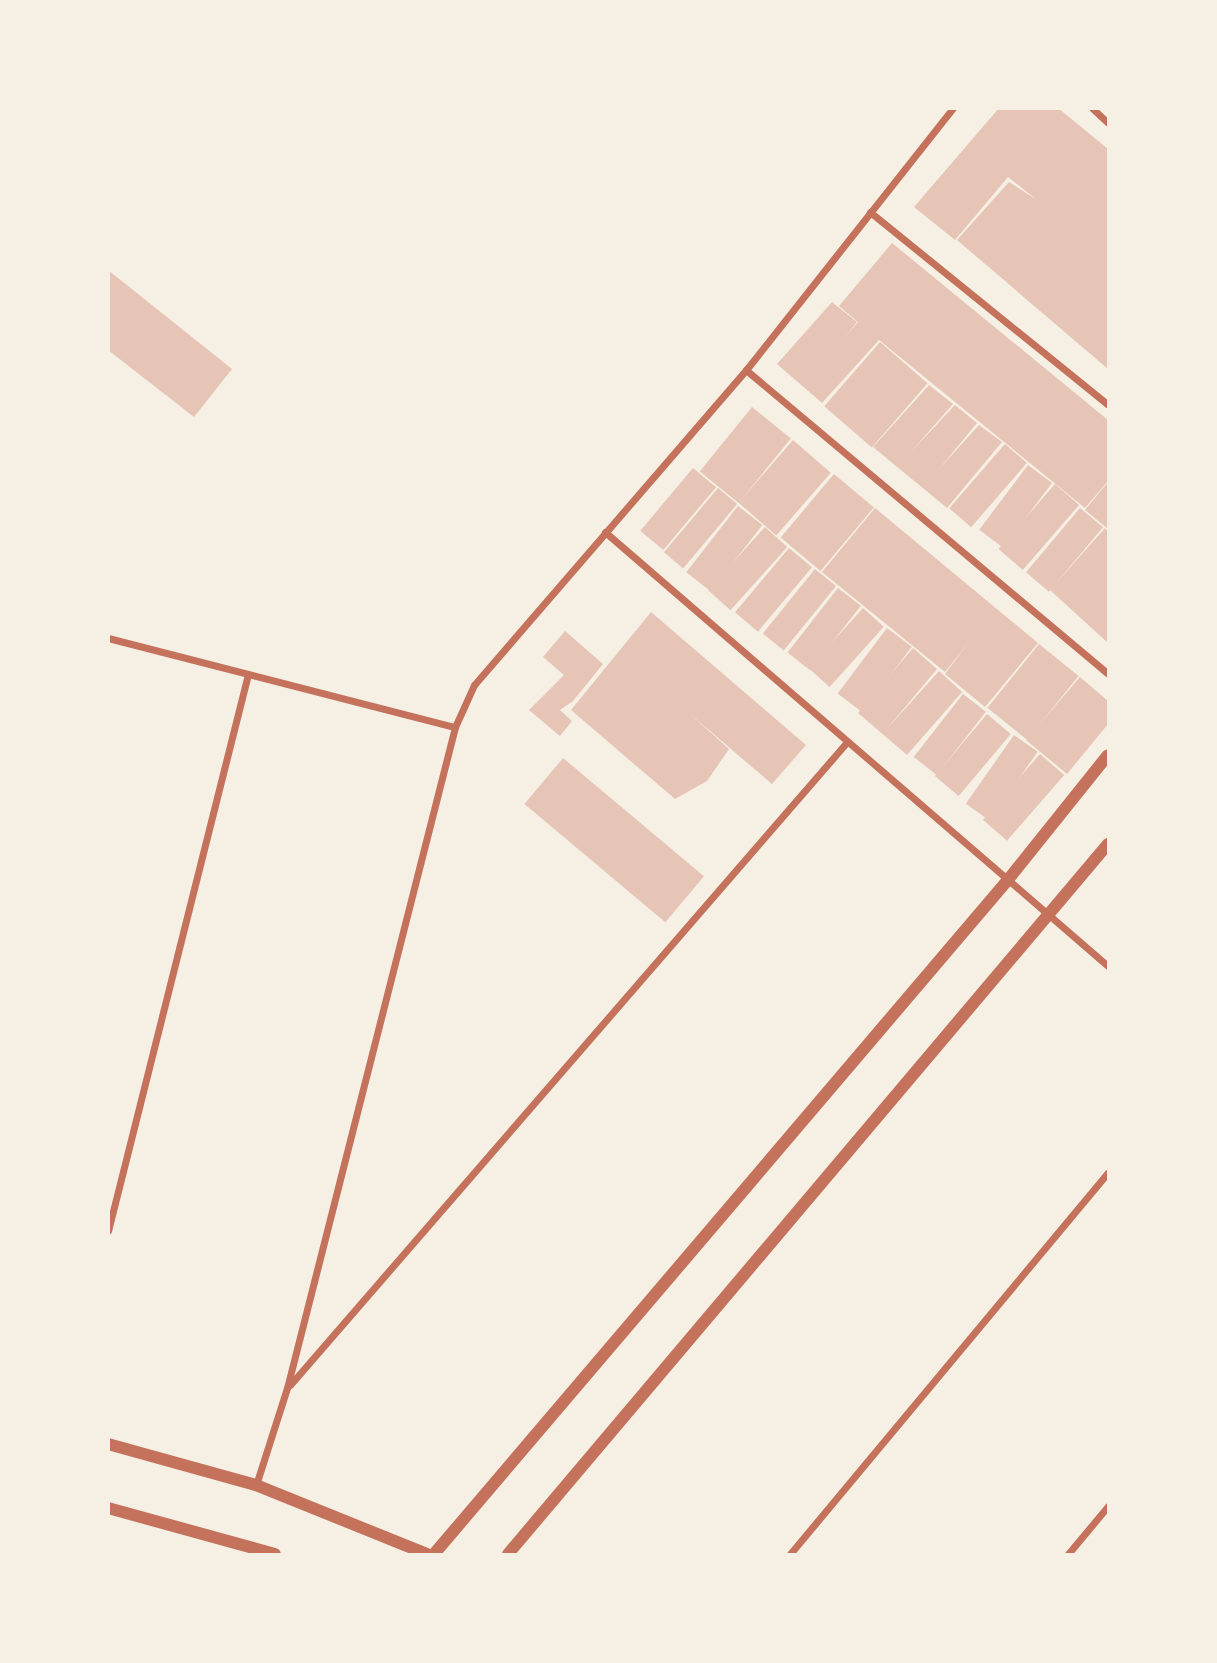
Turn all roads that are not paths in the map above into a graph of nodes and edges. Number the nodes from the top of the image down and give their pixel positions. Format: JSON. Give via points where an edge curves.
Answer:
{"nodes":[{"id":1,"x":953,"y":108,"type":"edge"},
{"id":2,"x":1092,"y":108,"type":"edge"},
{"id":3,"x":1108,"y":123,"type":"edge"},
{"id":4,"x":870,"y":212,"type":"junction"},
{"id":5,"x":746,"y":370,"type":"junction"},
{"id":6,"x":1108,"y":405,"type":"edge"},
{"id":7,"x":605,"y":532,"type":"junction"},
{"id":8,"x":108,"y":638,"type":"edge"},
{"id":9,"x":248,"y":674,"type":"junction"},
{"id":10,"x":1108,"y":674,"type":"edge"},
{"id":11,"x":454,"y":727,"type":"junction"},
{"id":12,"x":847,"y":742,"type":"junction"},
{"id":13,"x":1108,"y":755,"type":"edge"},
{"id":14,"x":1108,"y":844,"type":"edge"},
{"id":15,"x":1007,"y":881,"type":"junction"},
{"id":16,"x":1048,"y":916,"type":"junction"},
{"id":17,"x":1108,"y":966,"type":"edge"},
{"id":18,"x":1108,"y":1173,"type":"edge"},
{"id":19,"x":108,"y":1231,"type":"edge"},
{"id":20,"x":287,"y":1388,"type":"junction"},
{"id":21,"x":108,"y":1444,"type":"edge"},
{"id":22,"x":256,"y":1485,"type":"junction"},
{"id":23,"x":1108,"y":1506,"type":"edge"},
{"id":24,"x":108,"y":1508,"type":"edge"},
{"id":25,"x":275,"y":1555,"type":"edge"},
{"id":26,"x":427,"y":1555,"type":"edge"},
{"id":27,"x":434,"y":1555,"type":"edge"},
{"id":28,"x":508,"y":1555,"type":"edge"},
{"id":29,"x":790,"y":1555,"type":"edge"},
{"id":30,"x":1068,"y":1555,"type":"edge"}],
"edges":[{"from":1,"to":4,"type":"street"},
{"from":2,"to":3,"type":"street"},
{"from":4,"to":5,"type":"street"},
{"from":4,"to":6,"type":"street"},
{"from":5,"to":7,"type":"street"},
{"from":5,"to":10,"type":"street"},
{"from":7,"to":11,"type":"street","via":[[474,685]]},
{"from":7,"to":12,"type":"street"},
{"from":8,"to":9,"type":"street"},
{"from":9,"to":11,"type":"street"},
{"from":9,"to":19,"type":"street"},
{"from":11,"to":20,"type":"street"},
{"from":12,"to":15,"type":"street"},
{"from":12,"to":20,"type":"street"},
{"from":13,"to":15,"type":"street"},
{"from":14,"to":16,"type":"street"},
{"from":15,"to":16,"type":"street"},
{"from":15,"to":27,"type":"street"},
{"from":16,"to":17,"type":"street"},
{"from":16,"to":28,"type":"street"},
{"from":18,"to":29,"type":"street"},
{"from":20,"to":22,"type":"street"},
{"from":21,"to":22,"type":"street"},
{"from":22,"to":26,"type":"street"},
{"from":23,"to":30,"type":"street"},
{"from":24,"to":25,"type":"street"}]}
